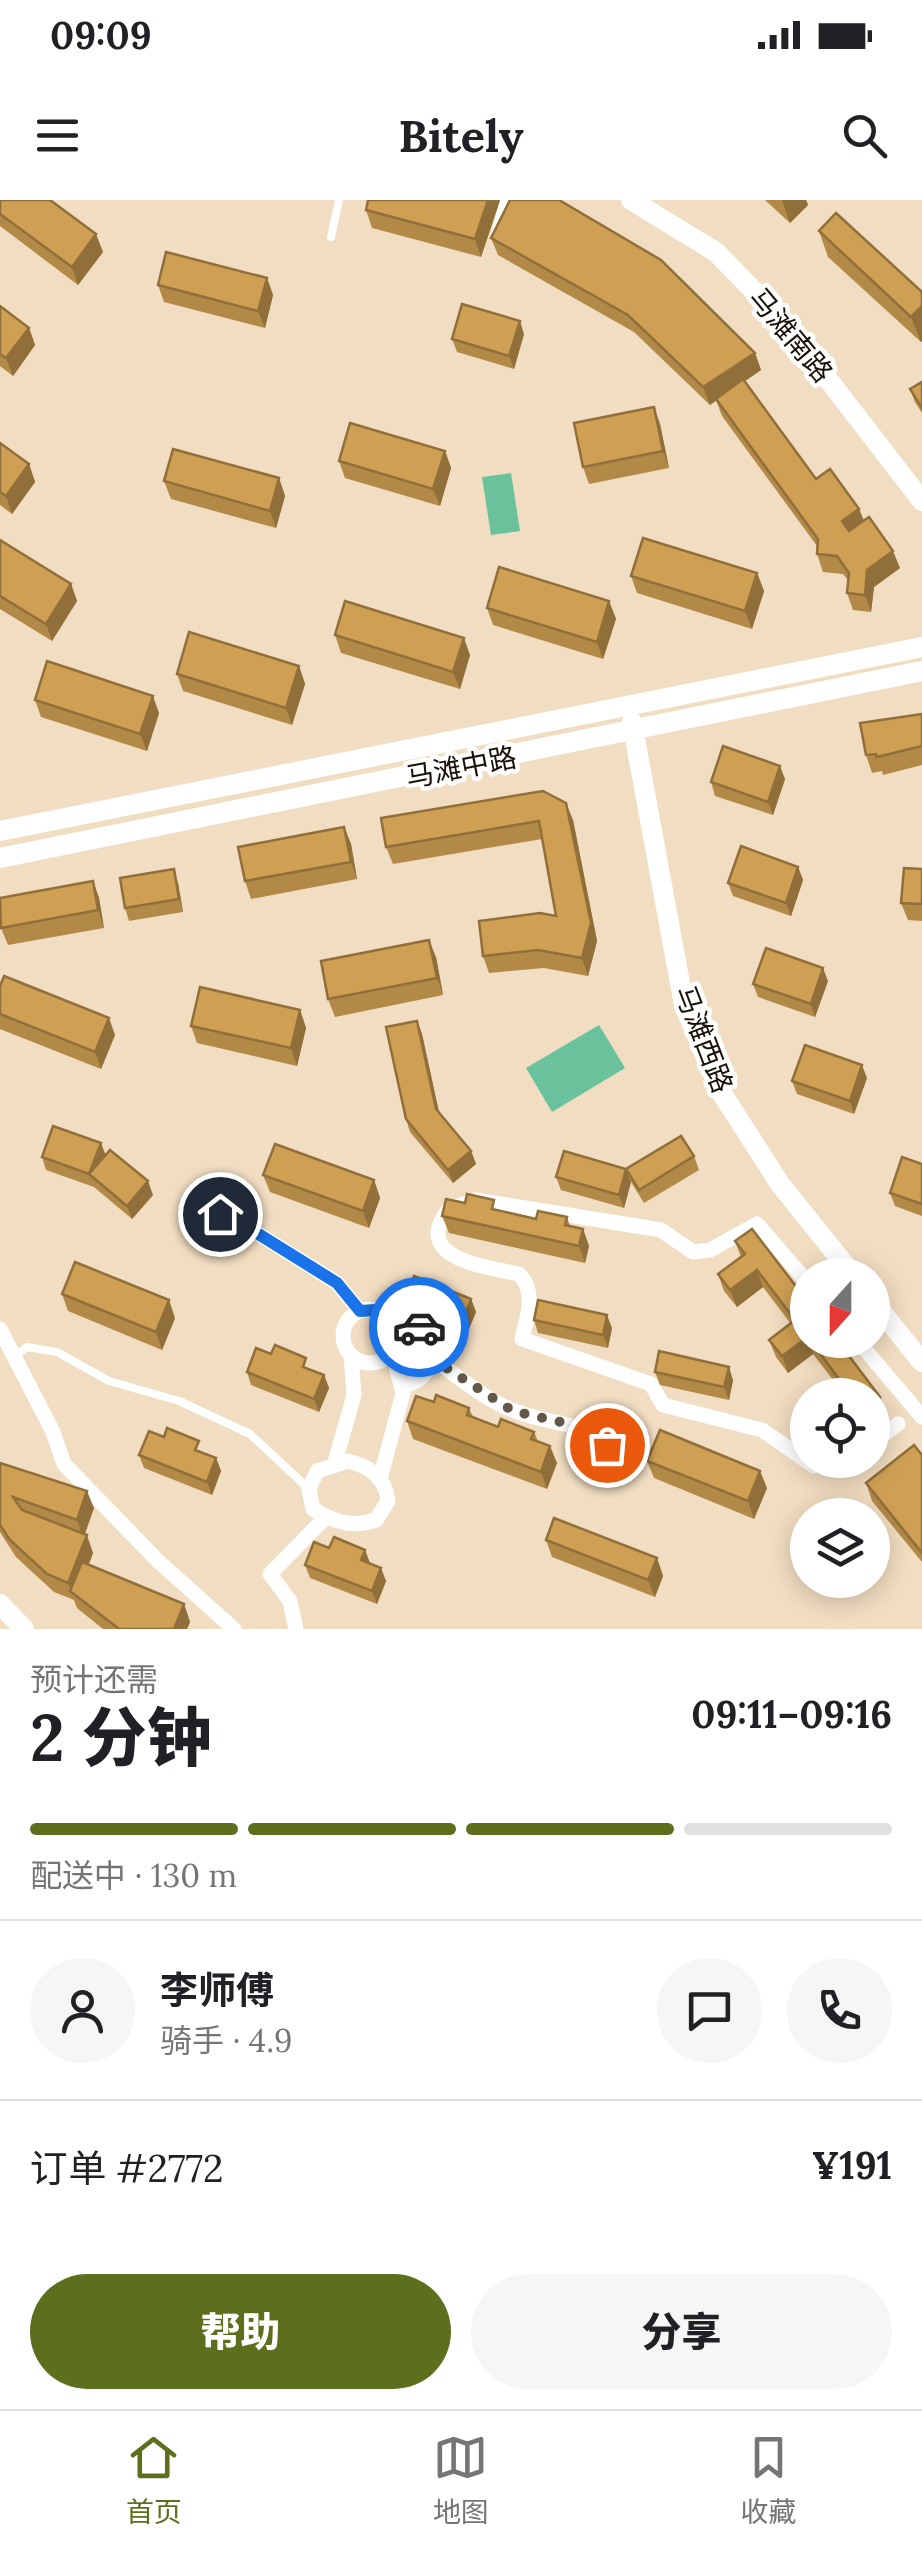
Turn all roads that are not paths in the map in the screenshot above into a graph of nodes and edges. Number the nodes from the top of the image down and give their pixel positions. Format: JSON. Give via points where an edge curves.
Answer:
{"nodes":[{"id":1,"x":340,"y":200,"type":"edge"},
{"id":2,"x":504,"y":200,"type":"edge"},
{"id":3,"x":631,"y":200,"type":"edge"},
{"id":4,"x":331,"y":237,"type":"dead end"},
{"id":5,"x":493,"y":240,"type":"edge"},
{"id":6,"x":922,"y":501,"type":"edge"},
{"id":7,"x":922,"y":647,"type":"edge"},
{"id":8,"x":922,"y":671,"type":"edge"},
{"id":9,"x":922,"y":680,"type":"edge"},
{"id":10,"x":874,"y":684,"type":"junction"},
{"id":11,"x":628,"y":708,"type":"junction"},
{"id":12,"x":636,"y":732,"type":"junction"},
{"id":13,"x":0,"y":831,"type":"edge"},
{"id":14,"x":0,"y":858,"type":"edge"},
{"id":15,"x":252,"y":1230,"type":"dead end"},
{"id":16,"x":839,"y":1258,"type":"edge"},
{"id":17,"x":790,"y":1262,"type":"edge"},
{"id":18,"x":360,"y":1311,"type":"junction"},
{"id":19,"x":890,"y":1322,"type":"edge"},
{"id":20,"x":394,"y":1323,"type":"junction"},
{"id":21,"x":0,"y":1329,"type":"edge"},
{"id":22,"x":392,"y":1352,"type":"junction"},
{"id":23,"x":351,"y":1355,"type":"junction"},
{"id":24,"x":13,"y":1358,"type":"junction"},
{"id":25,"x":872,"y":1358,"type":"edge"},
{"id":26,"x":434,"y":1360,"type":"junction"},
{"id":27,"x":922,"y":1362,"type":"edge"},
{"id":28,"x":402,"y":1386,"type":"junction"},
{"id":29,"x":922,"y":1417,"type":"edge"},
{"id":30,"x":898,"y":1424,"type":"dead end"},
{"id":31,"x":890,"y":1430,"type":"edge"},
{"id":32,"x":790,"y":1449,"type":"edge"},
{"id":33,"x":335,"y":1462,"type":"junction"},
{"id":34,"x":623,"y":1477,"type":"dead end"},
{"id":35,"x":380,"y":1479,"type":"junction"},
{"id":36,"x":309,"y":1489,"type":"junction"},
{"id":37,"x":326,"y":1517,"type":"junction"},
{"id":38,"x":0,"y":1604,"type":"edge"},
{"id":39,"x":231,"y":1628,"type":"edge"},
{"id":40,"x":24,"y":1629,"type":"edge"},
{"id":41,"x":296,"y":1629,"type":"edge"}],
"edges":[{"from":1,"to":4,"type":"lane"},
{"from":2,"to":5,"type":"lane"},
{"from":3,"to":6,"type":"main road","name":"马滩南路","via":[[716,252],[784,320]]},
{"from":7,"to":11,"type":"main road","name":"马滩中路"},
{"from":8,"to":10,"type":"main road","name":"马滩中路"},
{"from":9,"to":10,"type":"main road"},
{"from":10,"to":12,"type":"main road","name":"马滩中路"},
{"from":11,"to":12,"type":"main road","name":"马滩西路"},
{"from":11,"to":13,"type":"main road","name":"马滩中路"},
{"from":12,"to":14,"type":"main road","name":"马滩中路"},
{"from":12,"to":16,"type":"main road","name":"马滩西路","via":[[684,1006],[721,1092],[780,1184]]},
{"from":15,"to":18,"type":"street","via":[[337,1283]]},
{"from":17,"to":32,"type":"street","via":[[757,1224],[693,1252],[661,1230],[476,1200],[457,1203],[439,1226],[442,1246],[456,1260],[525,1280],[531,1296],[522,1339],[650,1384],[663,1405],[762,1430]]},
{"from":18,"to":20,"type":"street","via":[[376,1310]]},
{"from":18,"to":23,"type":"street","via":[[345,1326]]},
{"from":19,"to":27,"type":"main road"},
{"from":20,"to":22,"type":"street"},
{"from":20,"to":26,"type":"street","via":[[424,1330]]},
{"from":21,"to":24,"type":"street"},
{"from":22,"to":23,"type":"street","via":[[372,1362]]},
{"from":22,"to":28,"type":"street"},
{"from":23,"to":33,"type":"street","via":[[354,1395]]},
{"from":24,"to":36,"type":"lane","via":[[27,1348],[56,1352],[109,1381],[179,1401],[250,1434]]},
{"from":24,"to":39,"type":"street","via":[[64,1464]]},
{"from":25,"to":29,"type":"street"},
{"from":26,"to":28,"type":"street","via":[[422,1379]]},
{"from":26,"to":34,"type":"street","via":[[513,1411],[594,1434]]},
{"from":28,"to":35,"type":"street"},
{"from":30,"to":31,"type":"street"},
{"from":33,"to":35,"type":"street","via":[[360,1464]]},
{"from":33,"to":36,"type":"street","via":[[317,1471]]},
{"from":35,"to":37,"type":"street","via":[[388,1500],[376,1520],[356,1525]]},
{"from":36,"to":37,"type":"street","via":[[314,1509]]},
{"from":37,"to":41,"type":"street","via":[[270,1574],[290,1601]]},
{"from":38,"to":40,"type":"main road"}]}
